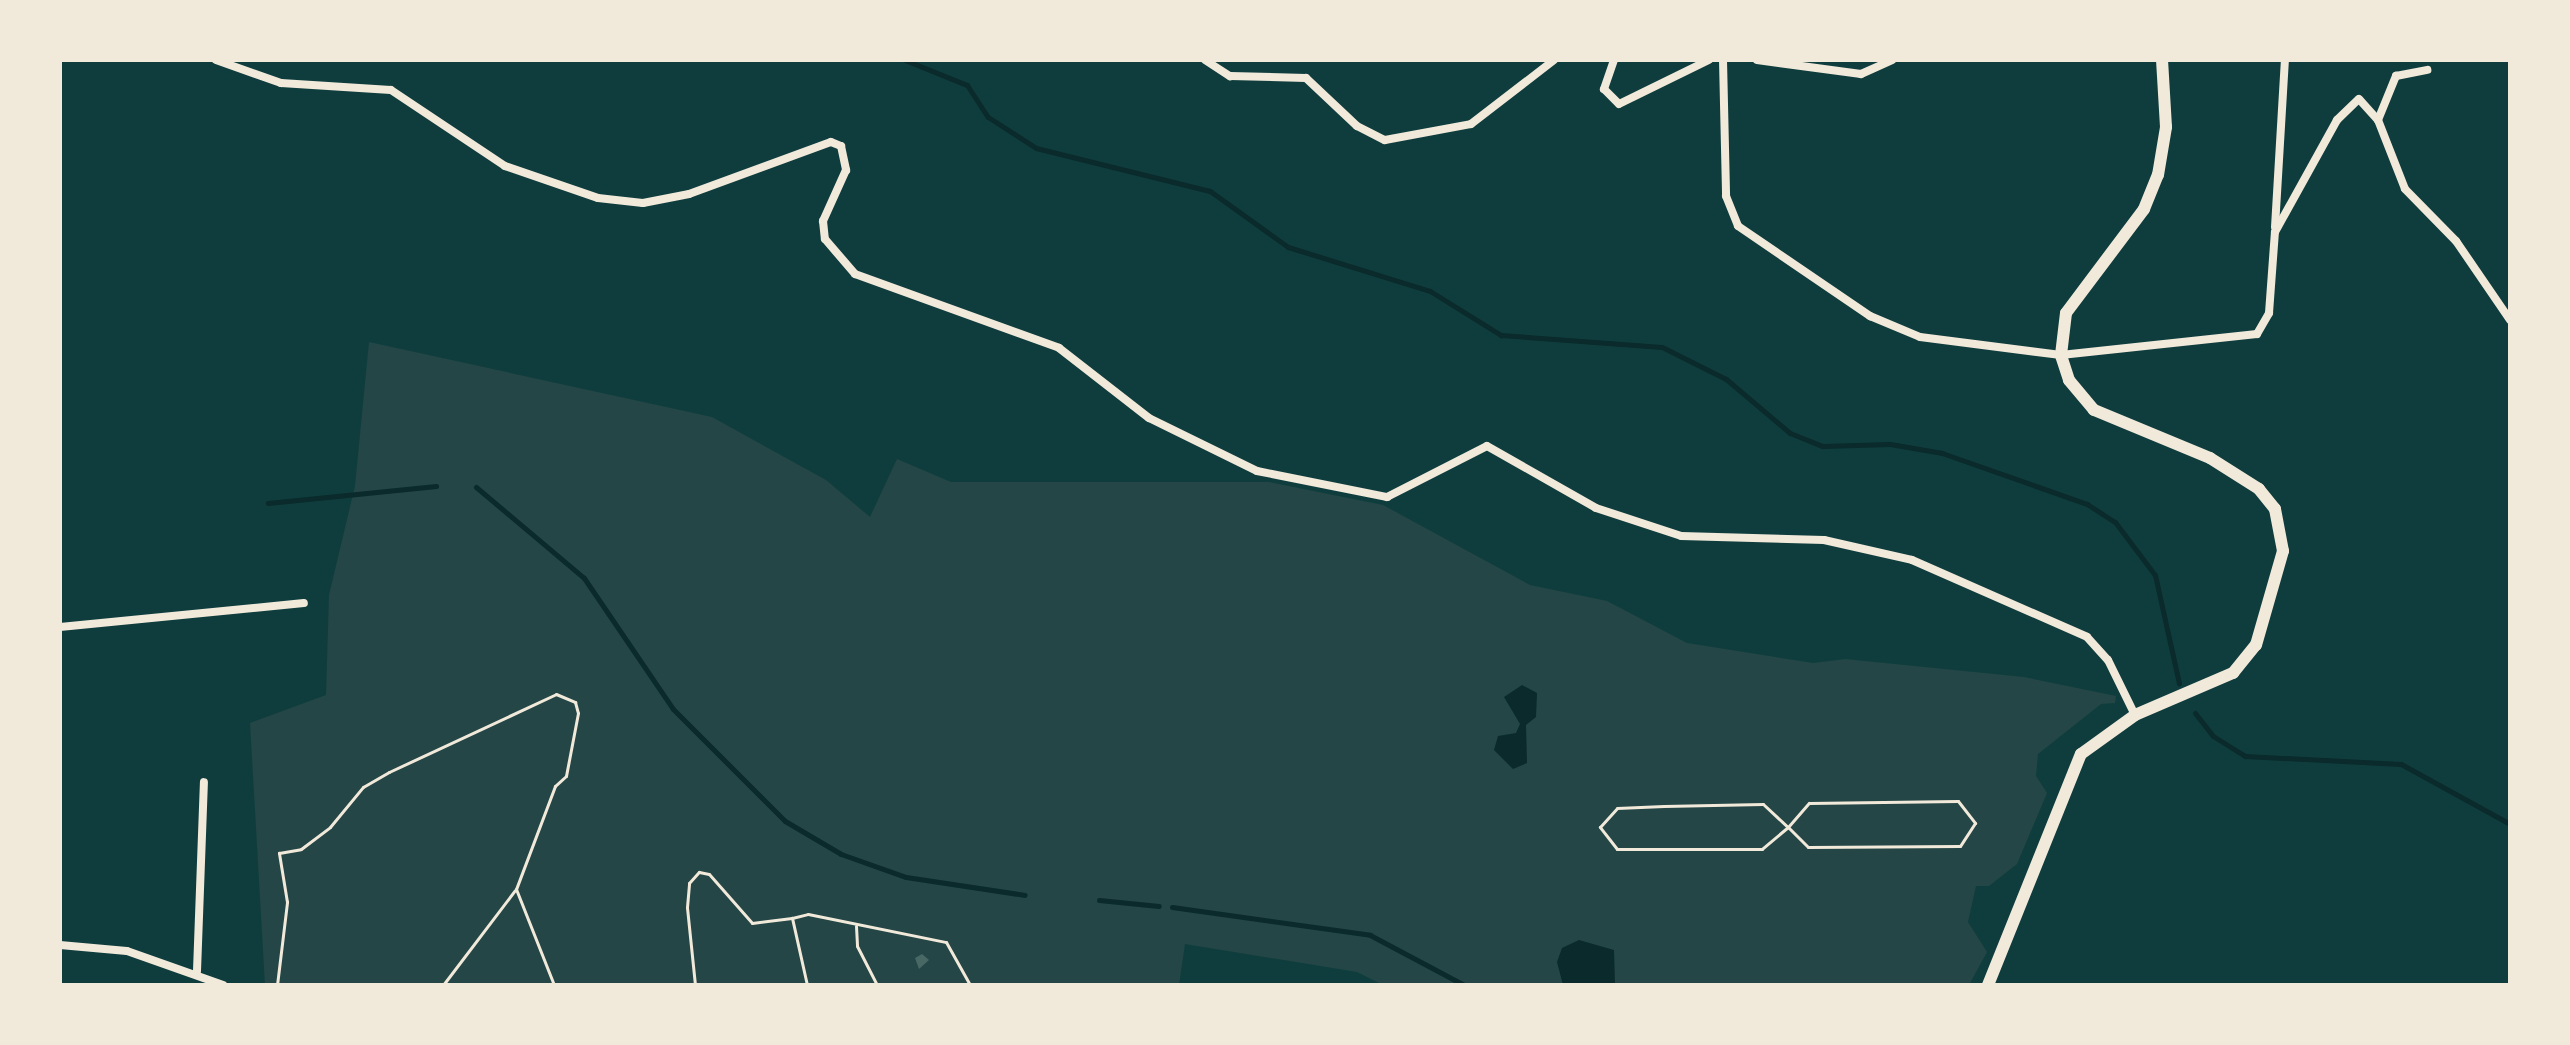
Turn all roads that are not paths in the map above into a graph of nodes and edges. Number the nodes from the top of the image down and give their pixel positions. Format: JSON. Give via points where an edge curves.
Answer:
{"nodes":[{"id":1,"x":216,"y":60,"type":"edge"},
{"id":2,"x":1205,"y":60,"type":"edge"},
{"id":3,"x":1554,"y":60,"type":"edge"},
{"id":4,"x":1614,"y":60,"type":"edge"},
{"id":5,"x":1709,"y":60,"type":"edge"},
{"id":6,"x":1723,"y":60,"type":"edge"},
{"id":7,"x":1757,"y":60,"type":"edge"},
{"id":8,"x":1892,"y":60,"type":"edge"},
{"id":9,"x":2162,"y":60,"type":"edge"},
{"id":10,"x":2285,"y":60,"type":"edge"},
{"id":11,"x":2427,"y":70,"type":"dead end"},
{"id":12,"x":2378,"y":120,"type":"junction"},
{"id":13,"x":2275,"y":232,"type":"junction"},
{"id":14,"x":2510,"y":320,"type":"edge"},
{"id":15,"x":2061,"y":355,"type":"junction"},
{"id":16,"x":304,"y":603,"type":"dead end"},
{"id":17,"x":60,"y":627,"type":"edge"},
{"id":18,"x":2135,"y":715,"type":"junction"},
{"id":19,"x":204,"y":782,"type":"dead end"},
{"id":20,"x":60,"y":945,"type":"edge"},
{"id":21,"x":197,"y":971,"type":"junction"},
{"id":22,"x":223,"y":985,"type":"edge"},
{"id":23,"x":1988,"y":985,"type":"edge"}],
"edges":[{"from":1,"to":18,"type":"street","via":[[281,83],[391,90],[505,166],[598,198],[643,203],[689,194],[831,142],[841,146],[846,170],[823,221],[825,239],[855,274],[1059,348],[1149,418],[1257,471],[1387,497],[1487,446],[1596,508],[1681,536],[1805,538],[1912,560],[2087,637],[2108,660]]},
{"from":2,"to":3,"type":"street","via":[[1230,76],[1306,78],[1357,126],[1385,140],[1471,124]]},
{"from":4,"to":5,"type":"street","via":[[1604,89],[1619,104]]},
{"from":6,"to":15,"type":"street","via":[[1726,196],[1738,226],[1870,316],[1920,337]]},
{"from":7,"to":8,"type":"street","via":[[1852,74]]},
{"from":9,"to":15,"type":"main road","via":[[2166,127],[2158,175],[2144,209],[2066,313]]},
{"from":10,"to":13,"type":"street"},
{"from":11,"to":12,"type":"street","via":[[2396,76]]},
{"from":12,"to":13,"type":"street","via":[[2359,99],[2342,112]]},
{"from":12,"to":14,"type":"street","via":[[2396,175],[2456,241]]},
{"from":13,"to":15,"type":"street","via":[[2269,313],[2257,334]]},
{"from":15,"to":18,"type":"main road","via":[[2069,380],[2094,410],[2237,472],[2267,499],[2282,530],[2272,608],[2256,645],[2233,673]]},
{"from":16,"to":17,"type":"street"},
{"from":18,"to":23,"type":"main road","via":[[2103,734],[2070,772]]},
{"from":19,"to":21,"type":"street"},
{"from":20,"to":21,"type":"street","via":[[127,951]]},
{"from":21,"to":22,"type":"street"}]}
